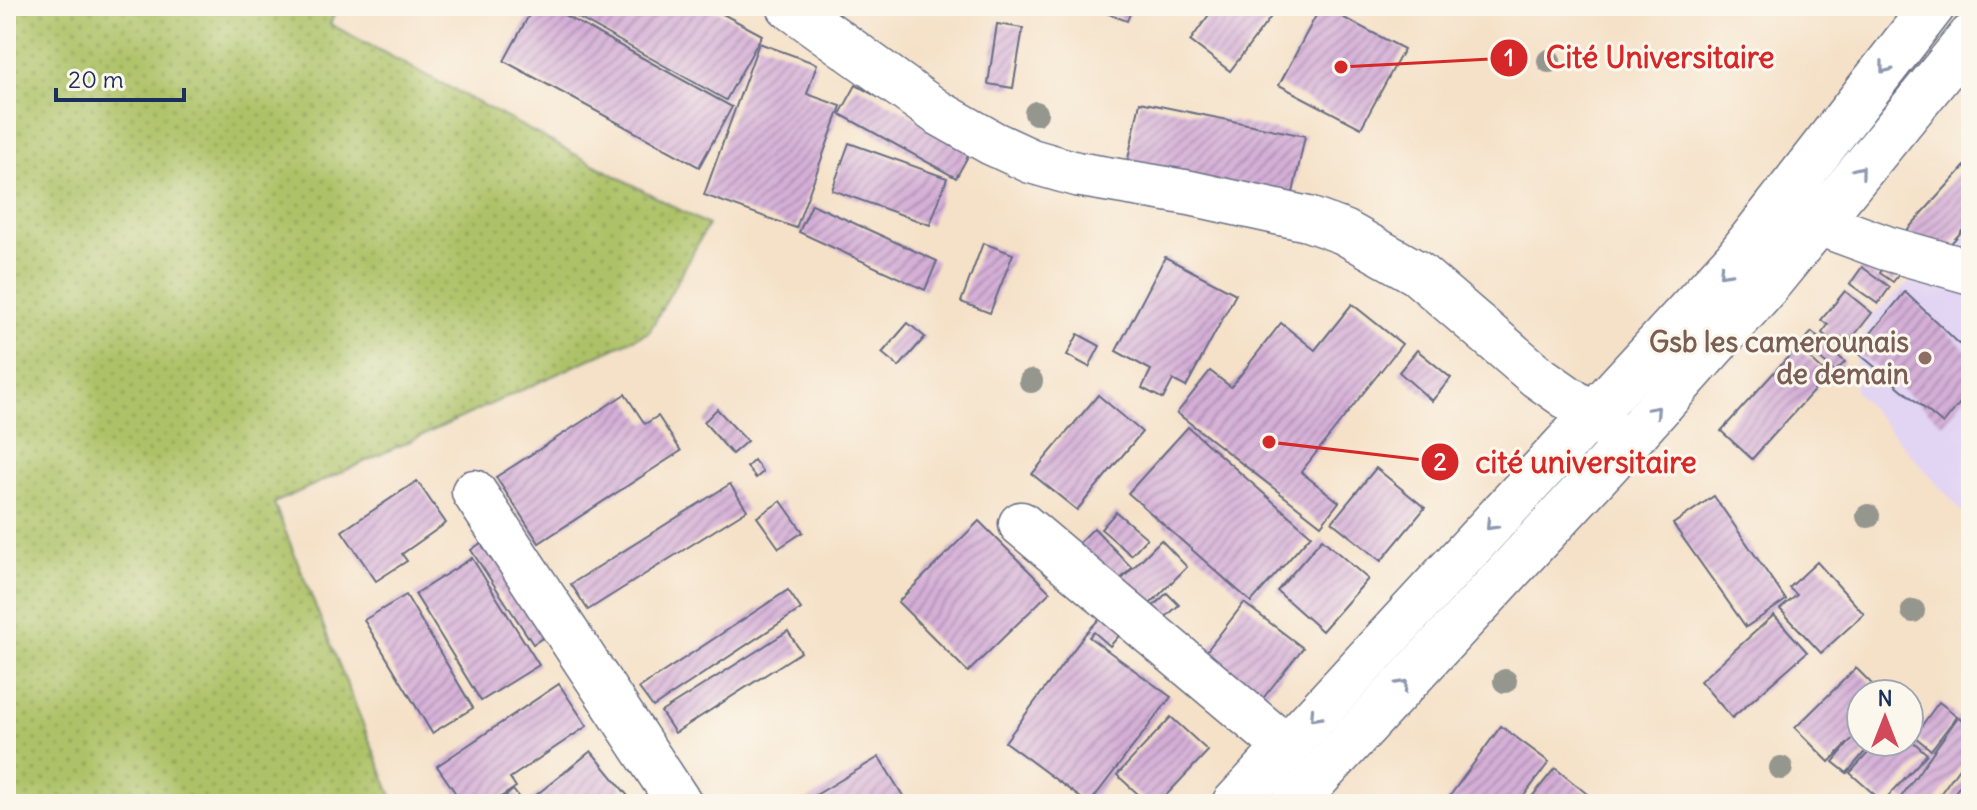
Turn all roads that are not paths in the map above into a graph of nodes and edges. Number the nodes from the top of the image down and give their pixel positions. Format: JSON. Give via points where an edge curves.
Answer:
{"nodes":[{"id":1,"x":1933,"y":6,"type":"edge"},
{"id":2,"x":796,"y":8,"type":"edge"},
{"id":3,"x":1971,"y":36,"type":"edge"},
{"id":4,"x":1818,"y":223,"type":"junction"},
{"id":5,"x":1971,"y":272,"type":"edge"},
{"id":6,"x":1591,"y":414,"type":"junction"},
{"id":7,"x":1626,"y":444,"type":"junction"},
{"id":8,"x":474,"y":492,"type":"dead end"},
{"id":9,"x":1021,"y":524,"type":"dead end"},
{"id":10,"x":1286,"y":747,"type":"junction"},
{"id":11,"x":680,"y":804,"type":"edge"},
{"id":12,"x":1234,"y":804,"type":"edge"},
{"id":13,"x":1293,"y":804,"type":"edge"}],
"edges":[{"from":1,"to":6,"type":"main road","one_way":true,"via":[[1736,259]]},
{"from":2,"to":6,"type":"main road","via":[[937,112],[1031,161],[1308,219],[1344,232],[1417,273],[1537,376]]},
{"from":4,"to":3,"type":"main road","one_way":true},
{"from":4,"to":5,"type":"main road"},
{"from":7,"to":4,"type":"main road","one_way":true},
{"from":6,"to":7,"type":"main road"},
{"from":6,"to":10,"type":"main road","one_way":true},
{"from":13,"to":7,"type":"main road","one_way":true},
{"from":8,"to":11,"type":"main road"},
{"from":9,"to":10,"type":"main road"},
{"from":10,"to":12,"type":"main road"}]}
